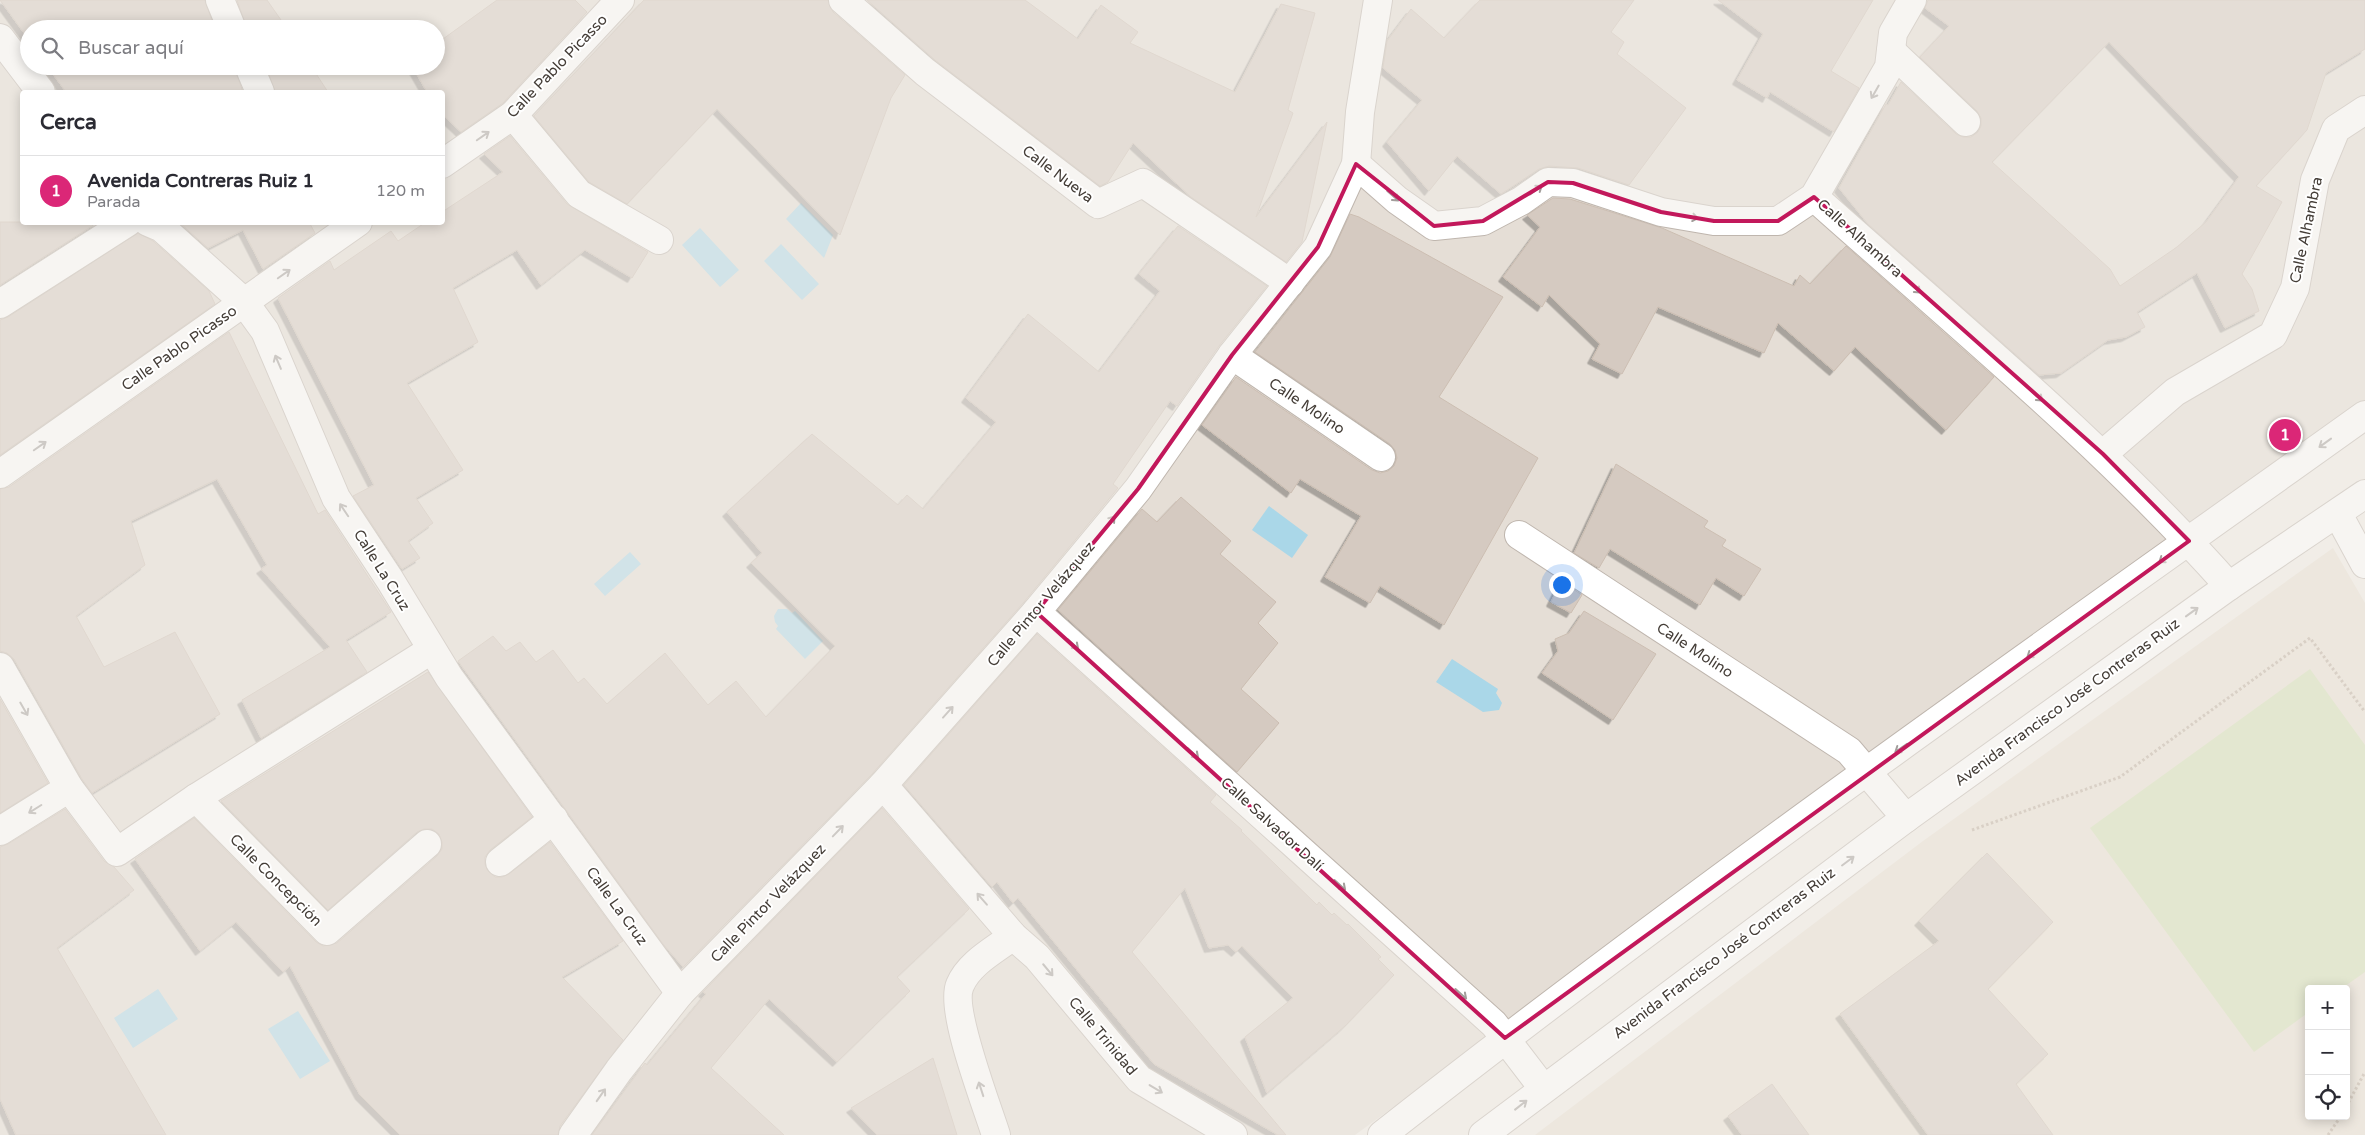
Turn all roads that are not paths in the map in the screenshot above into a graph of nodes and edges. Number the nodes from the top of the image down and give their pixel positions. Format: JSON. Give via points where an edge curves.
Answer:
{"nodes":[{"id":1,"x":220,"y":0,"type":"edge"},
{"id":2,"x":620,"y":0,"type":"edge"},
{"id":3,"x":842,"y":0,"type":"edge"},
{"id":4,"x":1378,"y":0,"type":"edge"},
{"id":5,"x":1912,"y":0,"type":"edge"},
{"id":6,"x":228,"y":20,"type":"edge"},
{"id":7,"x":0,"y":38,"type":"edge"},
{"id":8,"x":1891,"y":51,"type":"junction"},
{"id":9,"x":20,"y":64,"type":"edge"},
{"id":10,"x":28,"y":75,"type":"edge"},
{"id":11,"x":253,"y":75,"type":"edge"},
{"id":12,"x":39,"y":90,"type":"edge"},
{"id":13,"x":259,"y":90,"type":"edge"},
{"id":14,"x":2365,"y":110,"type":"edge"},
{"id":15,"x":513,"y":115,"type":"junction"},
{"id":16,"x":1966,"y":122,"type":"dead end"},
{"id":17,"x":445,"y":162,"type":"edge"},
{"id":18,"x":1356,"y":164,"type":"junction"},
{"id":19,"x":1814,"y":197,"type":"junction"},
{"id":20,"x":123,"y":225,"type":"edge"},
{"id":21,"x":155,"y":225,"type":"edge"},
{"id":22,"x":348,"y":225,"type":"edge"},
{"id":23,"x":323,"y":233,"type":"edge"},
{"id":24,"x":659,"y":240,"type":"dead end"},
{"id":25,"x":1290,"y":283,"type":"junction"},
{"id":26,"x":244,"y":302,"type":"junction"},
{"id":27,"x":0,"y":304,"type":"edge"},
{"id":28,"x":1232,"y":355,"type":"junction"},
{"id":29,"x":2365,"y":415,"type":"edge"},
{"id":30,"x":2103,"y":454,"type":"junction"},
{"id":31,"x":1381,"y":456,"type":"dead end"},
{"id":32,"x":0,"y":474,"type":"edge"},
{"id":33,"x":2365,"y":494,"type":"edge"},
{"id":34,"x":2338,"y":514,"type":"junction"},
{"id":35,"x":1518,"y":535,"type":"dead end"},
{"id":36,"x":2189,"y":541,"type":"junction"},
{"id":37,"x":2365,"y":564,"type":"edge"},
{"id":38,"x":2229,"y":586,"type":"junction"},
{"id":39,"x":1036,"y":612,"type":"junction"},
{"id":40,"x":431,"y":650,"type":"junction"},
{"id":41,"x":0,"y":667,"type":"edge"},
{"id":42,"x":1867,"y":772,"type":"junction"},
{"id":43,"x":883,"y":785,"type":"junction"},
{"id":44,"x":69,"y":788,"type":"junction"},
{"id":45,"x":196,"y":798,"type":"junction"},
{"id":46,"x":1906,"y":818,"type":"junction"},
{"id":47,"x":554,"y":819,"type":"junction"},
{"id":48,"x":0,"y":831,"type":"edge"},
{"id":49,"x":427,"y":844,"type":"dead end"},
{"id":50,"x":500,"y":862,"type":"dead end"},
{"id":51,"x":1013,"y":936,"type":"junction"},
{"id":52,"x":680,"y":993,"type":"junction"},
{"id":53,"x":1505,"y":1038,"type":"junction"},
{"id":54,"x":1543,"y":1088,"type":"junction"},
{"id":55,"x":573,"y":1135,"type":"edge"},
{"id":56,"x":996,"y":1135,"type":"edge"},
{"id":57,"x":1233,"y":1135,"type":"edge"},
{"id":58,"x":1382,"y":1135,"type":"edge"},
{"id":59,"x":1483,"y":1135,"type":"edge"}],
"edges":[{"from":1,"to":6,"type":"street"},
{"from":2,"to":15,"type":"street","name":"Calle Pablo Picasso"},
{"from":3,"to":25,"type":"street","name":"Calle Nueva","via":[[925,72],[1098,204],[1143,183]]},
{"from":4,"to":18,"type":"street","name":"Calle Pintor Velázquez","via":[[1360,112]]},
{"from":5,"to":8,"type":"street","via":[[1893,33]]},
{"from":7,"to":9,"type":"street"},
{"from":8,"to":16,"type":"street"},
{"from":8,"to":19,"type":"street","one_way":true,"via":[[1889,67]]},
{"from":10,"to":12,"type":"street"},
{"from":11,"to":13,"type":"street"},
{"from":14,"to":30,"type":"street","name":"Calle Alhambra","via":[[2336,129],[2315,180],[2295,288],[2273,335],[2175,392]]},
{"from":17,"to":15,"type":"street","name":"Calle Pablo Picasso","one_way":true},
{"from":15,"to":24,"type":"street","via":[[579,194]]},
{"from":18,"to":19,"type":"street","name":"Calle Alhambra","one_way":true,"via":[[1397,200],[1434,226],[1483,221],[1548,182],[1573,183],[1661,212],[1714,221],[1778,221]]},
{"from":18,"to":25,"type":"street","name":"Calle Pintor Velázquez","via":[[1318,247]]},
{"from":19,"to":30,"type":"street","name":"Calle Alhambra","one_way":true},
{"from":20,"to":27,"type":"street"},
{"from":21,"to":26,"type":"street","name":"Calle La Cruz"},
{"from":22,"to":23,"type":"street","name":"Calle Pablo Picasso"},
{"from":26,"to":23,"type":"street","name":"Calle Pablo Picasso","one_way":true},
{"from":25,"to":28,"type":"street","name":"Calle Pintor Velázquez"},
{"from":32,"to":26,"type":"street","name":"Calle Pablo Picasso","one_way":true},
{"from":40,"to":26,"type":"street","name":"Calle La Cruz","one_way":true,"via":[[336,498],[265,331]]},
{"from":28,"to":31,"type":"street","name":"Calle Molino"},
{"from":39,"to":28,"type":"street","name":"Calle Pintor Velázquez","one_way":true,"via":[[1138,489]]},
{"from":29,"to":36,"type":"street","one_way":true},
{"from":30,"to":36,"type":"street","name":"Calle Alhambra"},
{"from":33,"to":34,"type":"street","name":"Avenida Francisco José Contreras Ruiz"},
{"from":34,"to":37,"type":"street"},
{"from":34,"to":38,"type":"street","name":"Avenida Francisco José Contreras Ruiz"},
{"from":35,"to":42,"type":"street","name":"Calle Molino","via":[[1849,751]]},
{"from":36,"to":38,"type":"street"},
{"from":36,"to":42,"type":"street","one_way":true},
{"from":46,"to":38,"type":"street","name":"Avenida Francisco José Contreras Ruiz","one_way":true},
{"from":43,"to":39,"type":"street","name":"Calle Pintor Velázquez","one_way":true},
{"from":39,"to":53,"type":"street","name":"Calle Salvador Dalí","one_way":true,"via":[[1494,1024]]},
{"from":40,"to":45,"type":"street"},
{"from":40,"to":47,"type":"street","name":"Calle La Cruz"},
{"from":41,"to":44,"type":"street","one_way":true},
{"from":42,"to":46,"type":"street"},
{"from":42,"to":53,"type":"street"},
{"from":51,"to":43,"type":"street","name":"Calle Trinidad","one_way":true},
{"from":52,"to":43,"type":"street","name":"Calle Pintor Velázquez","one_way":true},
{"from":44,"to":45,"type":"street","via":[[117,852]]},
{"from":44,"to":48,"type":"street","one_way":true},
{"from":45,"to":49,"type":"street","name":"Calle Concepción","via":[[327,932]]},
{"from":54,"to":46,"type":"street","name":"Avenida Francisco José Contreras Ruiz","one_way":true},
{"from":47,"to":50,"type":"street"},
{"from":47,"to":52,"type":"street","name":"Calle La Cruz"},
{"from":56,"to":51,"type":"street","one_way":true,"via":[[959,1017],[959,986],[970,968]]},
{"from":51,"to":57,"type":"street","name":"Calle Trinidad","one_way":true,"via":[[1037,957],[1139,1079]]},
{"from":55,"to":52,"type":"street","name":"Calle Pintor Velázquez","one_way":true},
{"from":53,"to":54,"type":"street"},
{"from":53,"to":58,"type":"street"},
{"from":59,"to":54,"type":"street","name":"Avenida Francisco José Contreras Ruiz","one_way":true}]}
